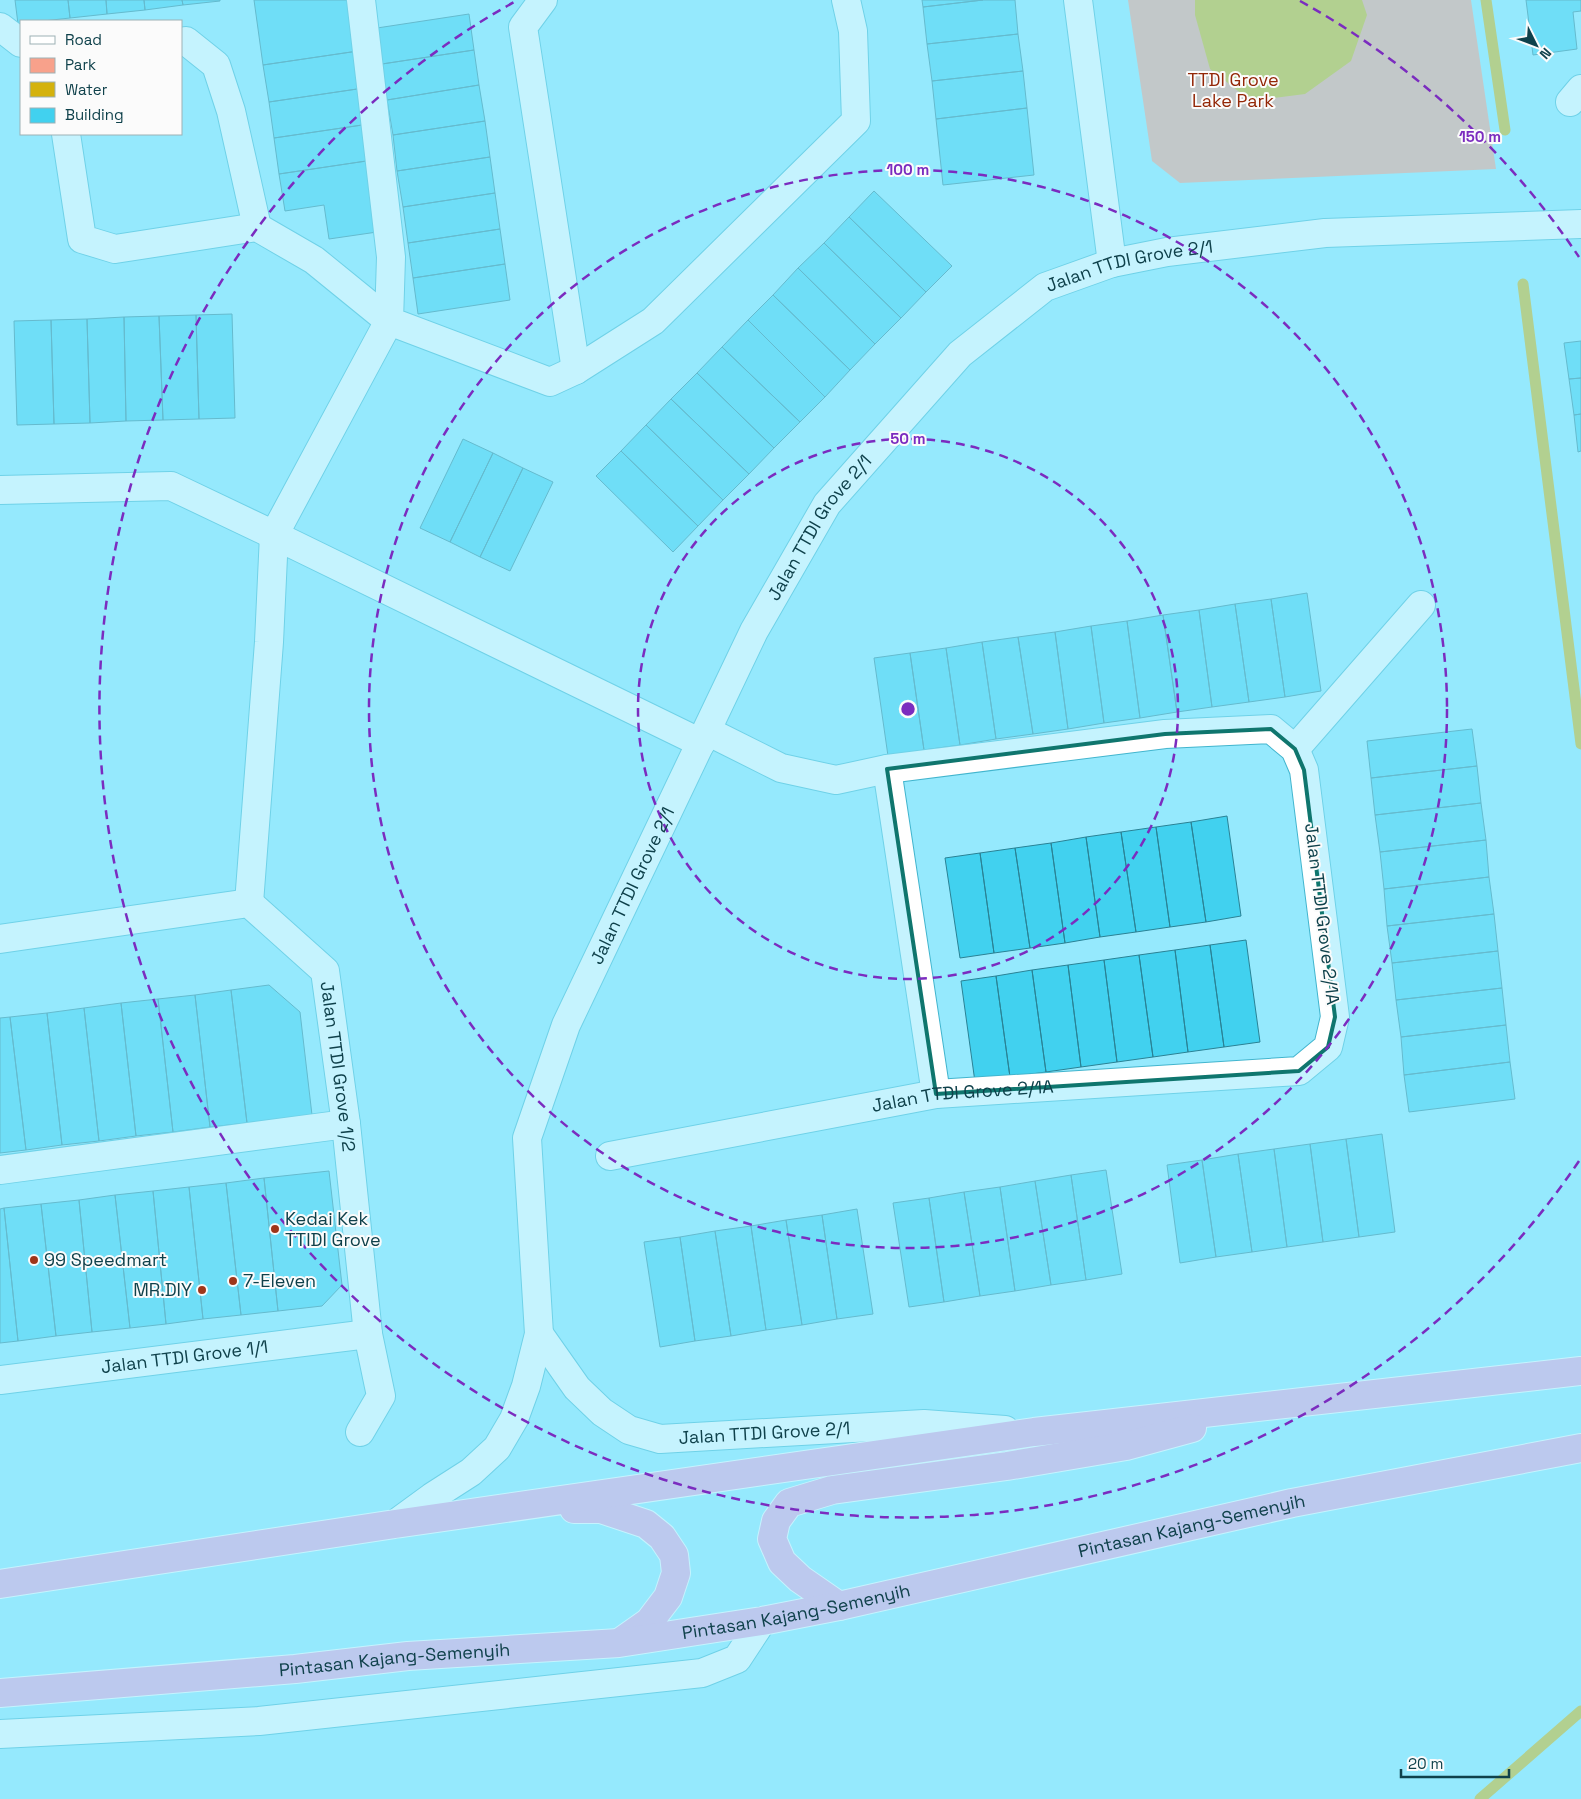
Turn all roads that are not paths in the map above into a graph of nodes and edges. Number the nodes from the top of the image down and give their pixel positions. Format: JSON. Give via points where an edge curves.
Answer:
{"nodes":[{"id":1,"x":361,"y":0,"type":"edge"},
{"id":2,"x":846,"y":0,"type":"edge"},
{"id":3,"x":1078,"y":0,"type":"edge"},
{"id":4,"x":539,"y":2,"type":"edge"},
{"id":5,"x":0,"y":27,"type":"edge"},
{"id":6,"x":182,"y":42,"type":"edge"},
{"id":7,"x":20,"y":43,"type":"edge"},
{"id":8,"x":66,"y":135,"type":"edge"},
{"id":9,"x":1581,"y":224,"type":"edge"},
{"id":10,"x":258,"y":227,"type":"junction"},
{"id":11,"x":1112,"y":263,"type":"junction"},
{"id":12,"x":389,"y":321,"type":"junction"},
{"id":13,"x":576,"y":370,"type":"junction"},
{"id":14,"x":0,"y":490,"type":"edge"},
{"id":15,"x":274,"y":535,"type":"junction"},
{"id":16,"x":1421,"y":605,"type":"dead end"},
{"id":17,"x":704,"y":737,"type":"junction"},
{"id":18,"x":1295,"y":749,"type":"junction"},
{"id":19,"x":888,"y":769,"type":"junction"},
{"id":20,"x":249,"y":903,"type":"junction"},
{"id":21,"x":0,"y":939,"type":"edge"},
{"id":22,"x":936,"y":1094,"type":"junction"},
{"id":23,"x":346,"y":1124,"type":"junction"},
{"id":24,"x":610,"y":1156,"type":"dead end"},
{"id":25,"x":0,"y":1170,"type":"edge"},
{"id":26,"x":368,"y":1334,"type":"junction"},
{"id":27,"x":539,"y":1334,"type":"junction"},
{"id":28,"x":1581,"y":1371,"type":"edge"},
{"id":29,"x":0,"y":1380,"type":"edge"},
{"id":30,"x":1273,"y":1405,"type":"junction"},
{"id":31,"x":360,"y":1432,"type":"dead end"},
{"id":32,"x":1034,"y":1432,"type":"junction"},
{"id":33,"x":1581,"y":1448,"type":"edge"},
{"id":34,"x":510,"y":1508,"type":"junction"},
{"id":35,"x":395,"y":1524,"type":"junction"},
{"id":36,"x":0,"y":1584,"type":"edge"},
{"id":37,"x":839,"y":1606,"type":"junction"},
{"id":38,"x":762,"y":1621,"type":"junction"},
{"id":39,"x":619,"y":1643,"type":"junction"},
{"id":40,"x":0,"y":1693,"type":"edge"},
{"id":41,"x":0,"y":1734,"type":"edge"}],
"edges":[{"from":1,"to":12,"type":"street","via":[[391,257]]},
{"from":2,"to":13,"type":"street","via":[[853,30],[856,121],[653,320]]},
{"from":3,"to":11,"type":"street"},
{"from":4,"to":13,"type":"street","via":[[523,27]]},
{"from":5,"to":7,"type":"street"},
{"from":6,"to":10,"type":"street","via":[[186,41],[216,65]]},
{"from":8,"to":10,"type":"street","via":[[82,239],[115,249]]},
{"from":9,"to":11,"type":"street","name":"Jalan TTDI Grove 2/1","via":[[1326,233],[1167,252]]},
{"from":10,"to":12,"type":"street","via":[[314,260]]},
{"from":11,"to":17,"type":"street","name":"Jalan TTDI Grove 2/1","via":[[1045,287],[960,354],[827,504],[754,631]]},
{"from":12,"to":13,"type":"street","via":[[550,382]]},
{"from":12,"to":15,"type":"street"},
{"from":14,"to":15,"type":"street","name":"Jalan TTDI Grove 2/1A","via":[[171,486]]},
{"from":15,"to":17,"type":"street","name":"Jalan TTDI Grove 2/1A"},
{"from":15,"to":20,"type":"street"},
{"from":16,"to":18,"type":"street"},
{"from":17,"to":19,"type":"street","name":"Jalan TTDI Grove 2/1A","via":[[781,768],[836,780]]},
{"from":17,"to":27,"type":"street","name":"Jalan TTDI Grove 2/1","via":[[566,1025],[527,1138]]},
{"from":18,"to":19,"type":"street","name":"Jalan TTDI Grove 2/1A","via":[[1272,729],[1175,734]]},
{"from":18,"to":22,"type":"street","name":"Jalan TTDI Grove 2/1A","via":[[1304,770],[1335,1016],[1328,1047],[1300,1071]]},
{"from":19,"to":22,"type":"street"},
{"from":20,"to":21,"type":"street"},
{"from":20,"to":23,"type":"street","name":"Jalan TTDI Grove 1/2","via":[[324,971]]},
{"from":22,"to":24,"type":"street","name":"Jalan TTDI Grove 2/1A"},
{"from":23,"to":25,"type":"street"},
{"from":23,"to":26,"type":"street","name":"Jalan TTDI Grove 1/2"},
{"from":26,"to":29,"type":"street","name":"Jalan TTDI Grove 1/1"},
{"from":26,"to":31,"type":"street","name":"Jalan TTDI Grove 1/2","via":[[381,1396]]},
{"from":27,"to":32,"type":"street","name":"Jalan TTDI Grove 2/1","via":[[577,1388],[602,1412],[629,1430],[660,1439],[924,1424]]},
{"from":27,"to":35,"type":"street","name":"Jalan TTDI Grove 2/1","via":[[514,1420],[497,1448],[471,1472]]},
{"from":28,"to":30,"type":"highway"},
{"from":30,"to":32,"type":"highway"},
{"from":30,"to":37,"type":"highway","via":[[1126,1446],[832,1490],[789,1502],[776,1521],[772,1540],[782,1562]]},
{"from":32,"to":34,"type":"highway"},
{"from":33,"to":37,"type":"highway","name":"Pintasan Kajang-Semenyih","via":[[1292,1503]]},
{"from":34,"to":35,"type":"highway"},
{"from":34,"to":39,"type":"highway","via":[[600,1509],[646,1524],[662,1537],[674,1555],[676,1573],[668,1597],[649,1622]]},
{"from":35,"to":36,"type":"highway"},
{"from":37,"to":38,"type":"highway","name":"Pintasan Kajang-Semenyih"},
{"from":38,"to":39,"type":"highway","name":"Pintasan Kajang-Semenyih"},
{"from":38,"to":41,"type":"street","via":[[737,1659],[702,1673],[259,1721]]},
{"from":39,"to":40,"type":"highway","name":"Pintasan Kajang-Semenyih","via":[[408,1656],[295,1669]]}]}
